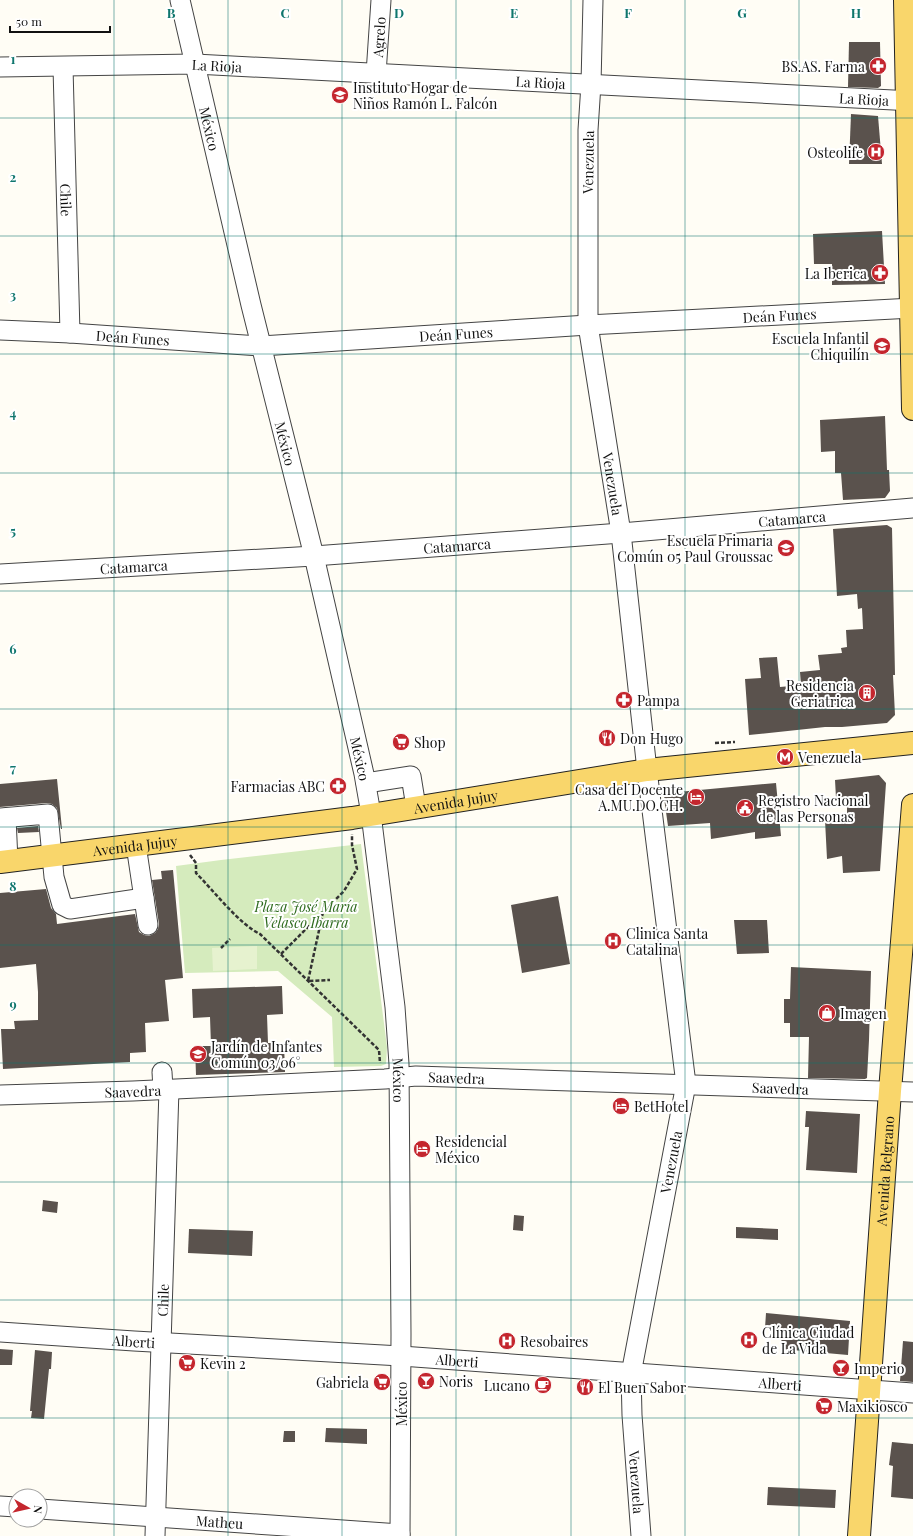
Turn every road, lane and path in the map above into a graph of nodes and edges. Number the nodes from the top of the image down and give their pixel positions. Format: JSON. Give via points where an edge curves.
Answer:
{"nodes":[{"id":1,"x":180,"y":0,"type":"edge"},
{"id":2,"x":381,"y":0,"type":"edge"},
{"id":3,"x":594,"y":0,"type":"edge"},
{"id":4,"x":905,"y":0,"type":"edge"},
{"id":5,"x":195,"y":64,"type":"junction"},
{"id":6,"x":0,"y":67,"type":"edge"},
{"id":7,"x":63,"y":67,"type":"junction"},
{"id":8,"x":376,"y":74,"type":"junction"},
{"id":9,"x":591,"y":84,"type":"junction"},
{"id":10,"x":910,"y":100,"type":"edge"},
{"id":11,"x":912,"y":308,"type":"edge"},
{"id":12,"x":588,"y":325,"type":"junction"},
{"id":13,"x":0,"y":330,"type":"edge"},
{"id":14,"x":70,"y":333,"type":"junction"},
{"id":15,"x":261,"y":346,"type":"junction"},
{"id":16,"x":913,"y":409,"type":"edge"},
{"id":17,"x":913,"y":508,"type":"edge"},
{"id":18,"x":621,"y":533,"type":"junction"},
{"id":19,"x":314,"y":556,"type":"junction"},
{"id":20,"x":0,"y":574,"type":"edge"},
{"id":21,"x":735,"y":742,"type":"dead end"},
{"id":22,"x":715,"y":743,"type":"dead end"},
{"id":23,"x":913,"y":743,"type":"edge"},
{"id":24,"x":647,"y":770,"type":"junction"},
{"id":25,"x":366,"y":783,"type":"junction"},
{"id":26,"x":913,"y":805,"type":"edge"},
{"id":27,"x":416,"y":807,"type":"junction"},
{"id":28,"x":362,"y":816,"type":"junction"},
{"id":29,"x":3,"y":818,"type":"edge"},
{"id":30,"x":136,"y":845,"type":"junction"},
{"id":31,"x":52,"y":856,"type":"junction"},
{"id":32,"x":4,"y":862,"type":"edge"},
{"id":33,"x":196,"y":874,"type":"dead end"},
{"id":34,"x":144,"y":898,"type":"junction"},
{"id":35,"x":909,"y":900,"type":"edge"},
{"id":36,"x":323,"y":912,"type":"junction"},
{"id":37,"x":148,"y":925,"type":"dead end"},
{"id":38,"x":230,"y":940,"type":"dead end"},
{"id":39,"x":221,"y":948,"type":"dead end"},
{"id":40,"x":281,"y":954,"type":"junction"},
{"id":41,"x":330,"y":980,"type":"dead end"},
{"id":42,"x":308,"y":981,"type":"junction"},
{"id":43,"x":379,"y":1050,"type":"dead end"},
{"id":44,"x":399,"y":1078,"type":"junction"},
{"id":45,"x":164,"y":1083,"type":"junction"},
{"id":46,"x":686,"y":1084,"type":"junction"},
{"id":47,"x":890,"y":1091,"type":"junction"},
{"id":48,"x":913,"y":1092,"type":"edge"},
{"id":49,"x":0,"y":1095,"type":"edge"},
{"id":50,"x":0,"y":1332,"type":"edge"},
{"id":51,"x":161,"y":1343,"type":"junction"},
{"id":52,"x":401,"y":1356,"type":"junction"},
{"id":53,"x":631,"y":1374,"type":"junction"},
{"id":54,"x":870,"y":1390,"type":"junction"},
{"id":55,"x":913,"y":1393,"type":"edge"},
{"id":56,"x":48,"y":1509,"type":"edge"},
{"id":57,"x":155,"y":1516,"type":"junction"},
{"id":58,"x":400,"y":1535,"type":"edge"},
{"id":59,"x":155,"y":1536,"type":"edge"},
{"id":60,"x":641,"y":1536,"type":"edge"},
{"id":61,"x":859,"y":1536,"type":"edge"}],
"edges":[{"from":1,"to":5,"type":"street","name":"México"},
{"from":2,"to":8,"type":"street","name":"Agrelo"},
{"from":3,"to":9,"type":"street","name":"Venezuela"},
{"from":4,"to":10,"type":"main road"},
{"from":5,"to":7,"type":"street","name":"La Rioja"},
{"from":5,"to":8,"type":"street","name":"La Rioja"},
{"from":5,"to":15,"type":"street","name":"México"},
{"from":6,"to":7,"type":"street","name":"La Rioja"},
{"from":7,"to":14,"type":"street","name":"Chile"},
{"from":8,"to":9,"type":"street","name":"La Rioja"},
{"from":9,"to":10,"type":"street","name":"La Rioja"},
{"from":9,"to":12,"type":"street","name":"Venezuela","via":[[588,130]]},
{"from":10,"to":11,"type":"main road"},
{"from":11,"to":12,"type":"street","name":"Deán Funes"},
{"from":11,"to":16,"type":"main road"},
{"from":12,"to":15,"type":"street","name":"Deán Funes"},
{"from":12,"to":18,"type":"street","name":"Venezuela"},
{"from":13,"to":14,"type":"street","name":"Deán Funes"},
{"from":14,"to":15,"type":"street","name":"Deán Funes"},
{"from":15,"to":19,"type":"street","name":"México"},
{"from":17,"to":18,"type":"street","name":"Catamarca"},
{"from":18,"to":19,"type":"street","name":"Catamarca"},
{"from":18,"to":24,"type":"street","name":"Venezuela"},
{"from":19,"to":20,"type":"street","name":"Catamarca"},
{"from":19,"to":25,"type":"street","name":"México"},
{"from":21,"to":22,"type":"path"},
{"from":23,"to":24,"type":"main road","name":"Avenida Jujuy"},
{"from":24,"to":27,"type":"main road","name":"Avenida Jujuy"},
{"from":24,"to":46,"type":"street","name":"Venezuela"},
{"from":25,"to":27,"type":"street","via":[[411,776]]},
{"from":25,"to":28,"type":"street","name":"México"},
{"from":26,"to":35,"type":"main road","name":"Avenida Belgrano"},
{"from":27,"to":28,"type":"main road","name":"Avenida Jujuy"},
{"from":28,"to":30,"type":"main road","name":"Avenida Jujuy"},
{"from":28,"to":36,"type":"path","via":[[352,845],[357,869],[344,891]]},
{"from":28,"to":44,"type":"street","name":"México","via":[[395,1007]]},
{"from":29,"to":31,"type":"street","via":[[48,814]]},
{"from":29,"to":32,"type":"street"},
{"from":30,"to":31,"type":"main road","name":"Avenida Jujuy"},
{"from":30,"to":34,"type":"street"},
{"from":31,"to":32,"type":"main road","name":"Avenida Jujuy"},
{"from":31,"to":34,"type":"street","via":[[54,877],[62,905],[70,909]]},
{"from":33,"to":40,"type":"path","via":[[252,930],[260,934]]},
{"from":34,"to":37,"type":"street"},
{"from":35,"to":47,"type":"main road","name":"Avenida Belgrano"},
{"from":36,"to":40,"type":"path"},
{"from":36,"to":42,"type":"path"},
{"from":38,"to":39,"type":"path"},
{"from":40,"to":42,"type":"path"},
{"from":41,"to":42,"type":"path"},
{"from":42,"to":43,"type":"path"},
{"from":44,"to":45,"type":"street","name":"Saavedra"},
{"from":44,"to":46,"type":"street","name":"Saavedra","via":[[416,1076]]},
{"from":44,"to":52,"type":"street","name":"México"},
{"from":45,"to":49,"type":"street","name":"Saavedra"},
{"from":45,"to":51,"type":"street","name":"Chile"},
{"from":46,"to":47,"type":"street","name":"Saavedra"},
{"from":46,"to":53,"type":"street","name":"Venezuela"},
{"from":47,"to":48,"type":"street","name":"Saavedra"},
{"from":47,"to":54,"type":"main road","name":"Avenida Belgrano"},
{"from":50,"to":51,"type":"street","name":"Alberti"},
{"from":51,"to":52,"type":"street","name":"Alberti"},
{"from":51,"to":57,"type":"street","name":"Chile"},
{"from":52,"to":53,"type":"street","name":"Alberti"},
{"from":52,"to":58,"type":"street","name":"México"},
{"from":53,"to":54,"type":"street","name":"Alberti"},
{"from":53,"to":60,"type":"street","name":"Venezuela"},
{"from":54,"to":55,"type":"street","name":"Alberti"},
{"from":54,"to":61,"type":"main road","name":"Avenida Belgrano"},
{"from":56,"to":57,"type":"street","name":"Matheu"},
{"from":57,"to":58,"type":"street","name":"Matheu"},
{"from":57,"to":59,"type":"street","name":"Chile"}]}
